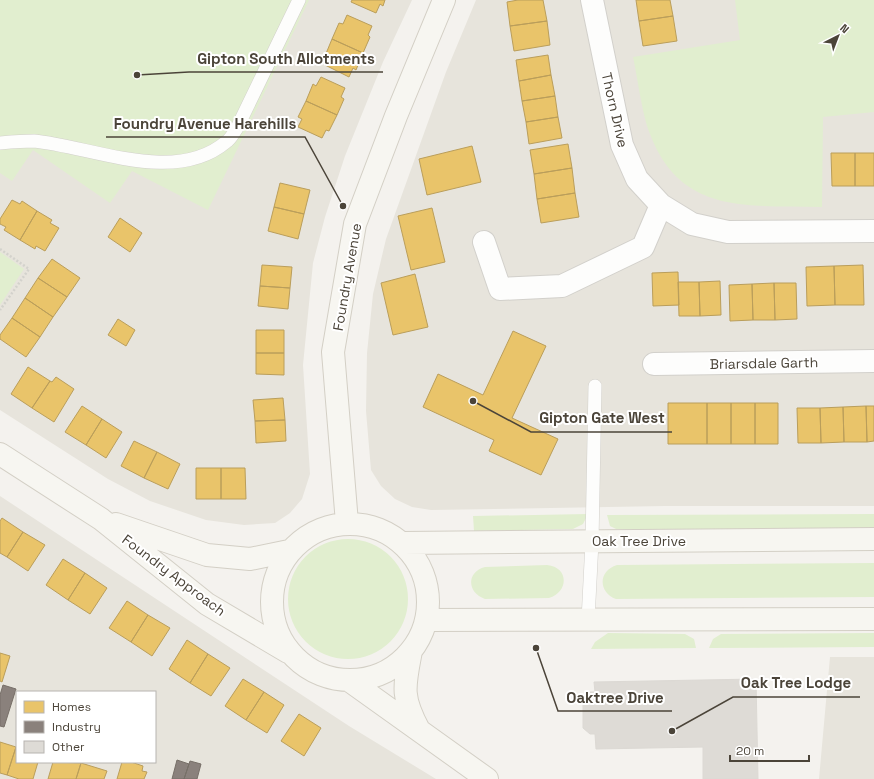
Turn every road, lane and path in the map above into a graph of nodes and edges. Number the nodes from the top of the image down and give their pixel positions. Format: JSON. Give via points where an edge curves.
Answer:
{"nodes":[{"id":1,"x":299,"y":0,"type":"edge"},
{"id":2,"x":444,"y":0,"type":"edge"},
{"id":3,"x":592,"y":0,"type":"edge"},
{"id":4,"x":0,"y":142,"type":"edge"},
{"id":5,"x":661,"y":205,"type":"junction"},
{"id":6,"x":874,"y":231,"type":"edge"},
{"id":7,"x":484,"y":242,"type":"dead end"},
{"id":8,"x":0,"y":249,"type":"edge"},
{"id":9,"x":0,"y":310,"type":"edge"},
{"id":10,"x":874,"y":361,"type":"edge"},
{"id":11,"x":654,"y":364,"type":"dead end"},
{"id":12,"x":595,"y":386,"type":"dead end"},
{"id":13,"x":0,"y":454,"type":"edge"},
{"id":14,"x":101,"y":519,"type":"junction"},
{"id":15,"x":347,"y":523,"type":"junction"},
{"id":16,"x":874,"y":539,"type":"edge"},
{"id":17,"x":592,"y":542,"type":"junction"},
{"id":18,"x":403,"y":543,"type":"junction"},
{"id":19,"x":289,"y":551,"type":"junction"},
{"id":20,"x":874,"y":619,"type":"edge"},
{"id":21,"x":427,"y":620,"type":"junction"},
{"id":22,"x":588,"y":620,"type":"junction"},
{"id":23,"x":411,"y":651,"type":"junction"},
{"id":24,"x":290,"y":653,"type":"junction"},
{"id":25,"x":350,"y":681,"type":"junction"},
{"id":26,"x":419,"y":730,"type":"junction"},
{"id":27,"x":487,"y":779,"type":"edge"}],
"edges":[{"from":1,"to":4,"type":"lane","via":[[237,128],[228,142],[210,154],[193,160],[171,163],[33,141]]},
{"from":2,"to":15,"type":"street","name":"Foundry Avenue","via":[[355,224],[333,352]]},
{"from":3,"to":5,"type":"street","name":"Thorn Drive","via":[[622,145],[637,178]]},
{"from":5,"to":6,"type":"street","name":"Thorn Drive","via":[[692,224],[728,232]]},
{"from":5,"to":7,"type":"street","via":[[644,247],[562,286],[500,289]]},
{"from":8,"to":9,"type":"path","via":[[29,269]]},
{"from":10,"to":11,"type":"street","name":"Briarsdale Garth"},
{"from":12,"to":17,"type":"lane"},
{"from":13,"to":14,"type":"street","name":"Foundry Approach"},
{"from":14,"to":19,"type":"street","name":"Foundry Approach","via":[[207,555],[250,560]]},
{"from":14,"to":24,"type":"street","name":"Foundry Approach","via":[[207,604]]},
{"from":15,"to":18,"type":"street","name":"Foundry Approach","via":[[379,528]]},
{"from":15,"to":19,"type":"street","name":"Foundry Approach","via":[[335,524],[307,535]]},
{"from":16,"to":17,"type":"street","name":"Oak Tree Drive"},
{"from":17,"to":18,"type":"street","name":"Oak Tree Drive"},
{"from":17,"to":22,"type":"lane"},
{"from":18,"to":21,"type":"street","name":"Foundry Approach","via":[[420,566],[429,591]]},
{"from":19,"to":24,"type":"street","name":"Foundry Approach","via":[[275,576],[271,603],[273,621],[280,639]]},
{"from":20,"to":22,"type":"street"},
{"from":21,"to":22,"type":"street"},
{"from":21,"to":23,"type":"street","name":"Foundry Approach","via":[[416,646]]},
{"from":23,"to":25,"type":"street","name":"Foundry Approach","via":[[391,669],[363,680]]},
{"from":23,"to":26,"type":"street","via":[[404,685],[408,710]]},
{"from":24,"to":25,"type":"street","name":"Foundry Approach","via":[[303,665],[327,677]]},
{"from":25,"to":26,"type":"street"},
{"from":26,"to":27,"type":"street"}]}
